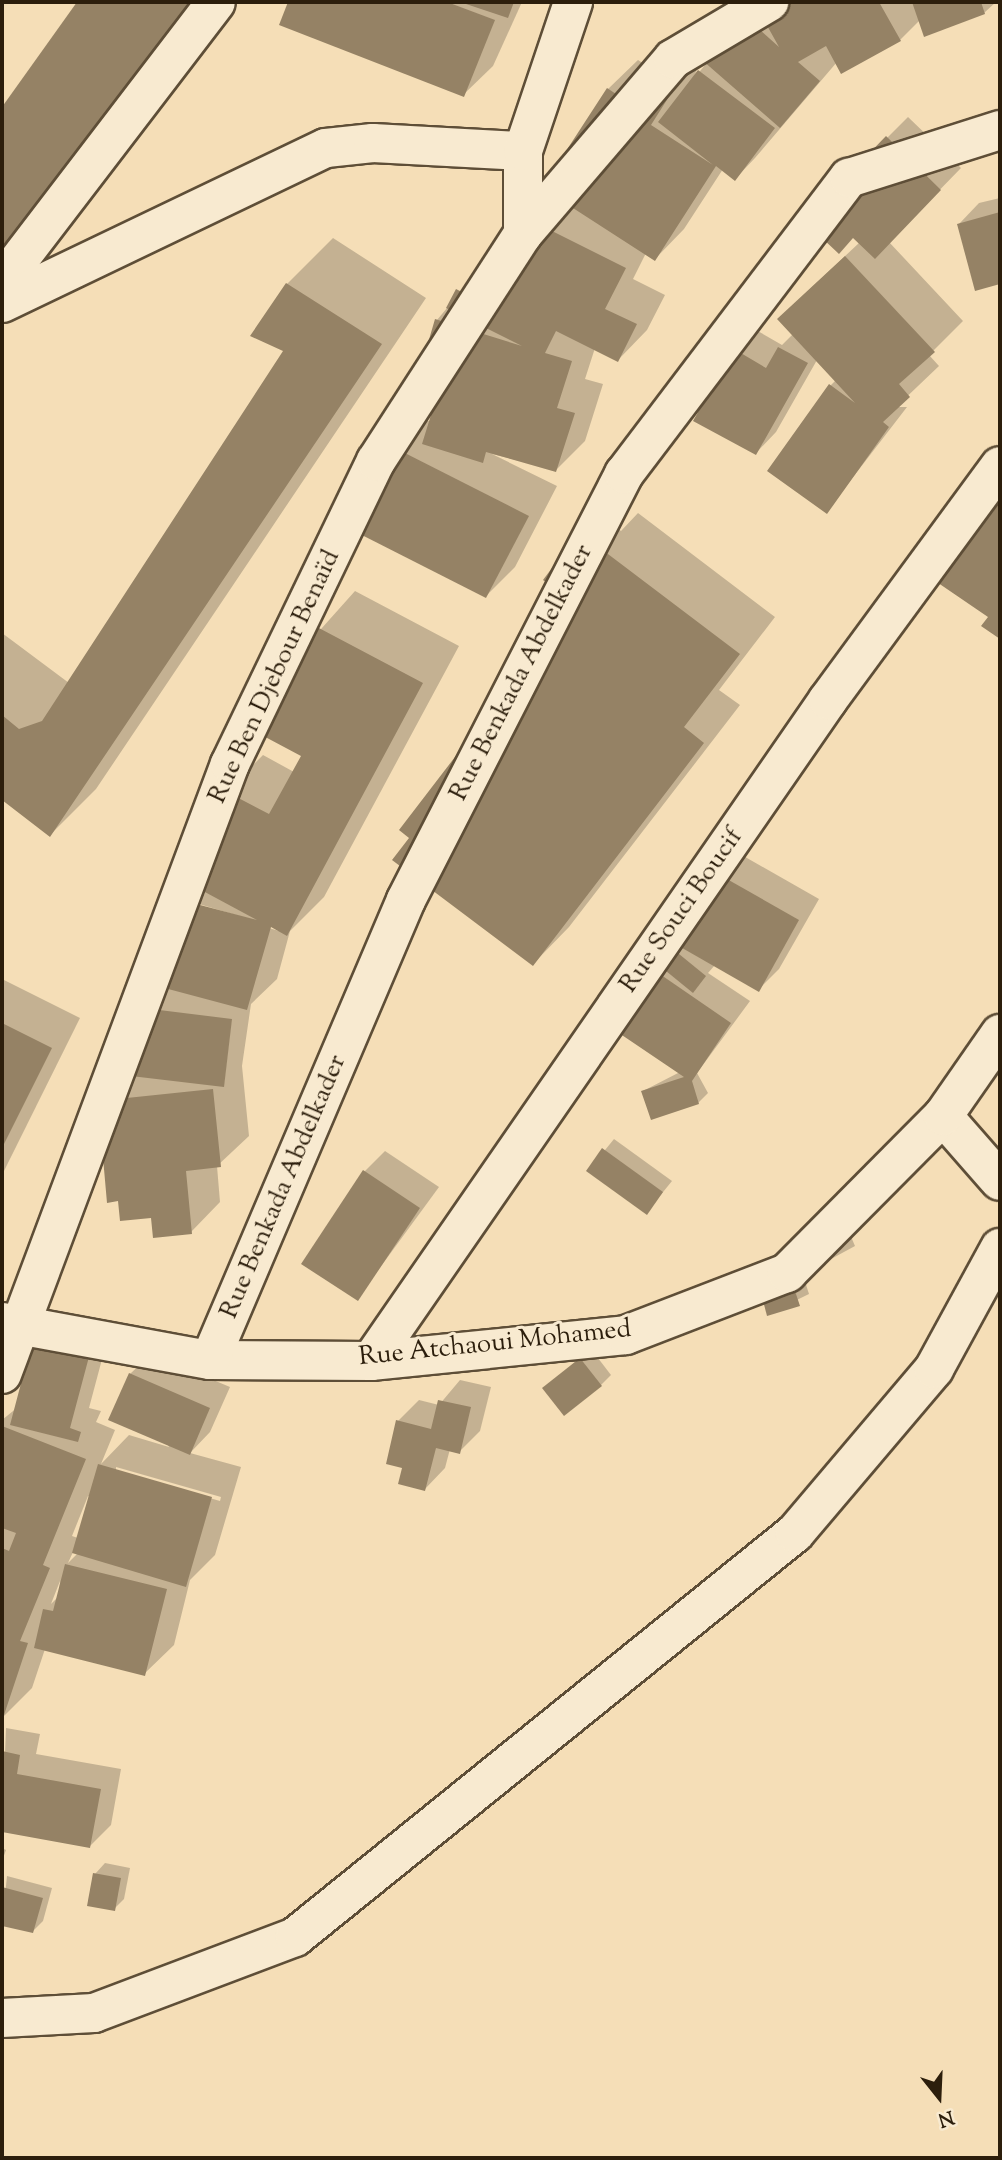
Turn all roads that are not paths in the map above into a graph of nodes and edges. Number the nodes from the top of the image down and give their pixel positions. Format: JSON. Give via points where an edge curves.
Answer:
{"nodes":[{"id":1,"x":216,"y":2,"type":"edge"},
{"id":2,"x":573,"y":2,"type":"edge"},
{"id":3,"x":769,"y":2,"type":"edge"},
{"id":4,"x":1000,"y":130,"type":"edge"},
{"id":5,"x":523,"y":151,"type":"junction"},
{"id":6,"x":523,"y":234,"type":"junction"},
{"id":7,"x":2,"y":282,"type":"edge"},
{"id":8,"x":2,"y":303,"type":"edge"},
{"id":9,"x":1000,"y":466,"type":"edge"},
{"id":10,"x":1000,"y":1034,"type":"edge"},
{"id":11,"x":943,"y":1116,"type":"junction"},
{"id":12,"x":1000,"y":1181,"type":"edge"},
{"id":13,"x":1000,"y":1248,"type":"edge"},
{"id":14,"x":13,"y":1326,"type":"edge"},
{"id":15,"x":210,"y":1360,"type":"junction"},
{"id":16,"x":371,"y":1361,"type":"junction"},
{"id":17,"x":2,"y":1374,"type":"edge"},
{"id":18,"x":2,"y":2018,"type":"edge"}],
"edges":[{"from":1,"to":7,"type":"street"},
{"from":2,"to":5,"type":"street"},
{"from":3,"to":6,"type":"street","via":[[673,59]]},
{"from":4,"to":15,"type":"street","name":"Rue Benkada Abdelkader","via":[[849,178],[624,474],[405,901]]},
{"from":5,"to":6,"type":"street"},
{"from":5,"to":8,"type":"street","via":[[373,143],[326,148]]},
{"from":6,"to":14,"type":"street","name":"Rue Ben Djebour Benaïd","via":[[376,461],[230,764]]},
{"from":9,"to":16,"type":"street","name":"Rue Souci Boucif","via":[[828,700]]},
{"from":10,"to":11,"type":"street","name":"Rue Atchaoui Mohamed"},
{"from":11,"to":12,"type":"street"},
{"from":11,"to":16,"type":"street","name":"Rue Atchaoui Mohamed","via":[[787,1273],[626,1335]]},
{"from":13,"to":18,"type":"street","via":[[934,1369],[795,1532],[295,1937],[94,2012]]},
{"from":14,"to":15,"type":"street","name":"Rue Atchaoui Mohamed"},
{"from":14,"to":17,"type":"street","name":"Rue Ben Djebour Benaïd"},
{"from":15,"to":16,"type":"street","name":"Rue Atchaoui Mohamed"}]}
